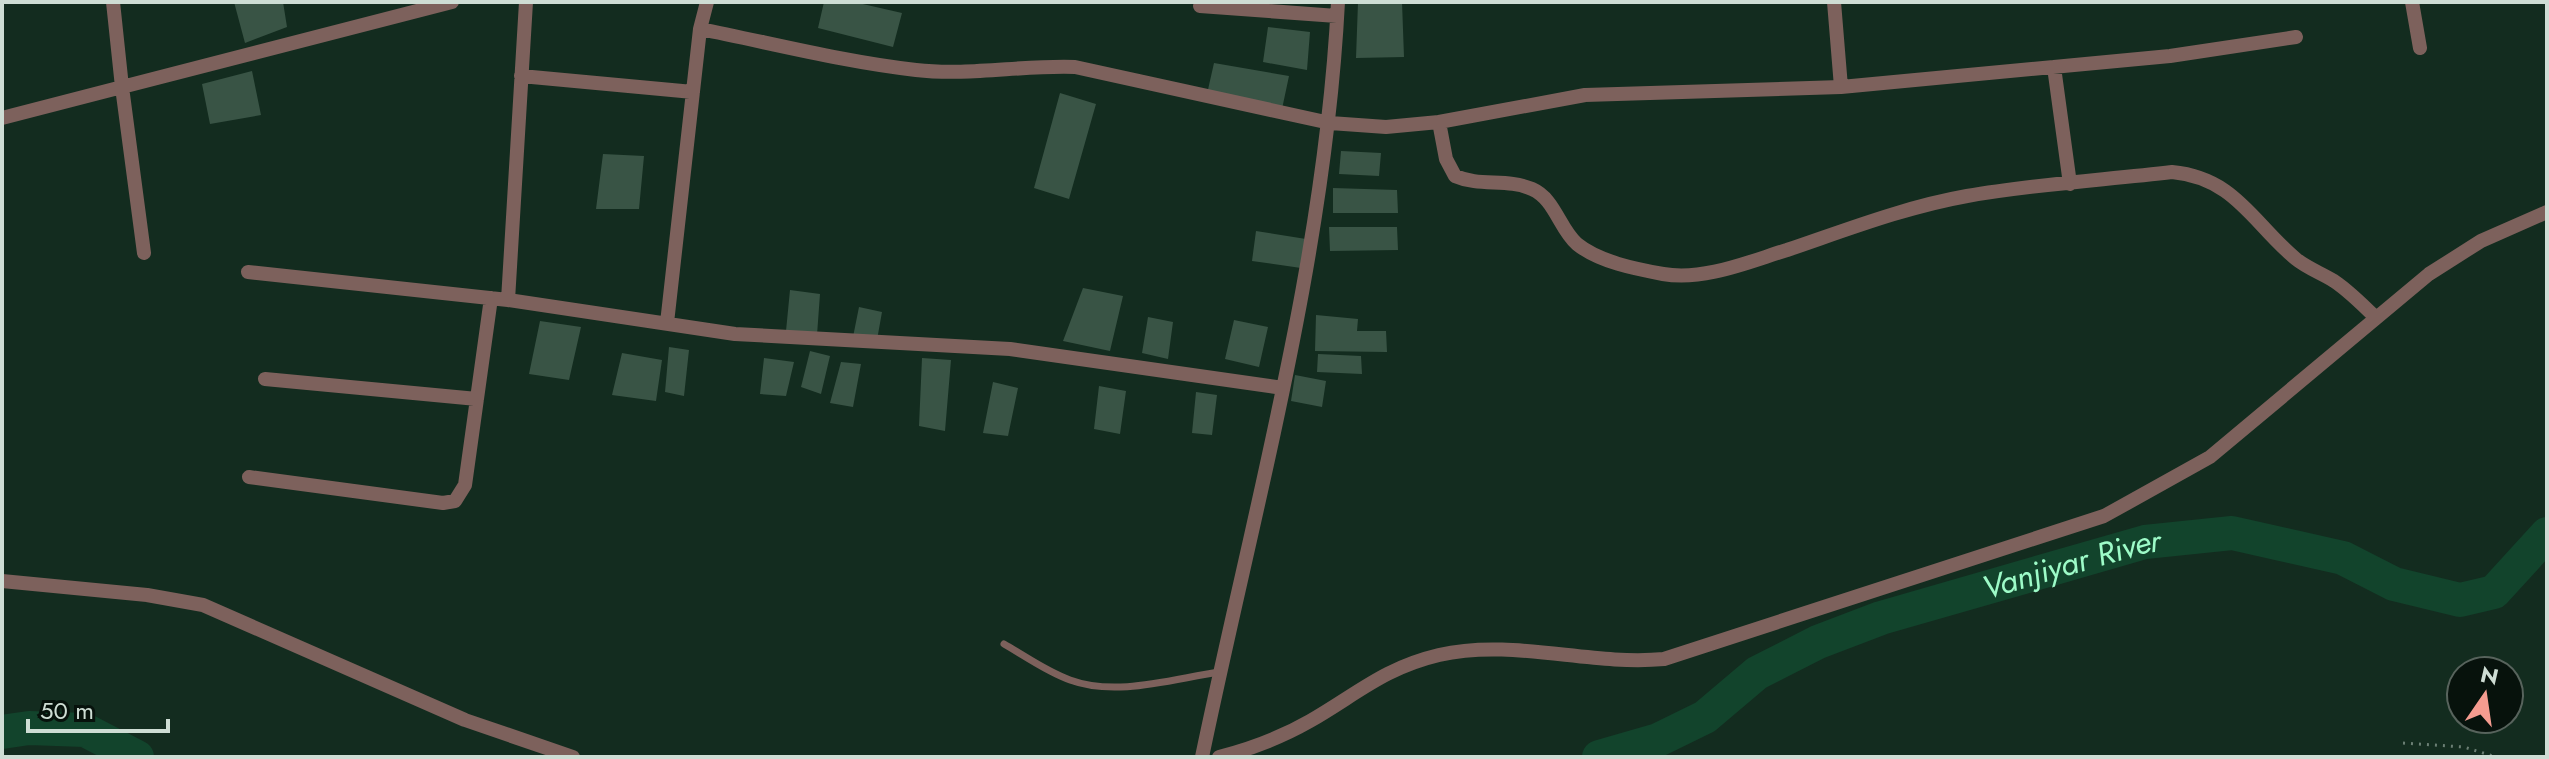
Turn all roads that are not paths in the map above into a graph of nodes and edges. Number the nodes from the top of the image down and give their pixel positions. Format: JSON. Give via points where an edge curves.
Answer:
{"nodes":[{"id":1,"x":113,"y":2,"type":"edge"},
{"id":2,"x":452,"y":2,"type":"edge"},
{"id":3,"x":526,"y":2,"type":"edge"},
{"id":4,"x":707,"y":2,"type":"edge"},
{"id":5,"x":1834,"y":2,"type":"edge"},
{"id":6,"x":2412,"y":2,"type":"edge"},
{"id":7,"x":1200,"y":6,"type":"dead end"},
{"id":8,"x":1338,"y":9,"type":"edge"},
{"id":9,"x":700,"y":29,"type":"junction"},
{"id":10,"x":2296,"y":37,"type":"dead end"},
{"id":11,"x":2420,"y":48,"type":"dead end"},
{"id":12,"x":2054,"y":67,"type":"junction"},
{"id":13,"x":521,"y":76,"type":"junction"},
{"id":14,"x":122,"y":87,"type":"junction"},
{"id":15,"x":1841,"y":87,"type":"junction"},
{"id":16,"x":693,"y":92,"type":"junction"},
{"id":17,"x":2,"y":118,"type":"edge"},
{"id":18,"x":1439,"y":122,"type":"junction"},
{"id":19,"x":1330,"y":123,"type":"junction"},
{"id":20,"x":2070,"y":184,"type":"junction"},
{"id":21,"x":2547,"y":212,"type":"edge"},
{"id":22,"x":144,"y":253,"type":"dead end"},
{"id":23,"x":248,"y":272,"type":"dead end"},
{"id":24,"x":491,"y":298,"type":"junction"},
{"id":25,"x":508,"y":300,"type":"junction"},
{"id":26,"x":2376,"y":318,"type":"junction"},
{"id":27,"x":667,"y":323,"type":"junction"},
{"id":28,"x":265,"y":379,"type":"dead end"},
{"id":29,"x":1283,"y":388,"type":"junction"},
{"id":30,"x":477,"y":399,"type":"junction"},
{"id":31,"x":249,"y":477,"type":"dead end"},
{"id":32,"x":2,"y":581,"type":"edge"},
{"id":33,"x":1004,"y":644,"type":"dead end"},
{"id":34,"x":1220,"y":672,"type":"junction"},
{"id":35,"x":573,"y":757,"type":"edge"},
{"id":36,"x":1202,"y":757,"type":"edge"},
{"id":37,"x":1219,"y":757,"type":"edge"}],
"edges":[{"from":1,"to":14,"type":"street"},
{"from":2,"to":14,"type":"street"},
{"from":3,"to":13,"type":"street"},
{"from":4,"to":9,"type":"street"},
{"from":5,"to":15,"type":"street"},
{"from":6,"to":11,"type":"street"},
{"from":7,"to":8,"type":"street"},
{"from":8,"to":19,"type":"street"},
{"from":9,"to":16,"type":"street"},
{"from":9,"to":19,"type":"street","via":[[915,70],[1075,67]]},
{"from":10,"to":12,"type":"street"},
{"from":12,"to":15,"type":"street"},
{"from":12,"to":20,"type":"street"},
{"from":13,"to":16,"type":"street"},
{"from":13,"to":25,"type":"street"},
{"from":14,"to":17,"type":"street"},
{"from":14,"to":22,"type":"street"},
{"from":15,"to":18,"type":"street","via":[[1585,95]]},
{"from":16,"to":27,"type":"street"},
{"from":18,"to":19,"type":"street","via":[[1386,127]]},
{"from":18,"to":20,"type":"street","via":[[1455,176],[1473,184],[1534,189],[1549,201],[1577,244],[1667,275],[1738,266],[1910,209],[1967,196]]},
{"from":19,"to":29,"type":"street"},
{"from":20,"to":26,"type":"street","via":[[2172,172],[2214,182],[2297,259]]},
{"from":21,"to":26,"type":"street","via":[[2481,241],[2429,274]]},
{"from":23,"to":24,"type":"street"},
{"from":24,"to":25,"type":"street"},
{"from":24,"to":30,"type":"street"},
{"from":25,"to":27,"type":"street"},
{"from":26,"to":37,"type":"street","via":[[2210,457],[2104,516],[1664,659],[1614,662],[1518,650],[1441,654],[1395,668],[1284,735]]},
{"from":27,"to":29,"type":"street","via":[[735,334],[1010,349]]},
{"from":28,"to":30,"type":"street"},
{"from":29,"to":34,"type":"street"},
{"from":30,"to":31,"type":"street","via":[[465,485],[455,501]]},
{"from":32,"to":35,"type":"street","via":[[203,605],[465,720]]},
{"from":33,"to":34,"type":"lane","via":[[1069,680],[1092,686]]},
{"from":34,"to":36,"type":"street"}]}
